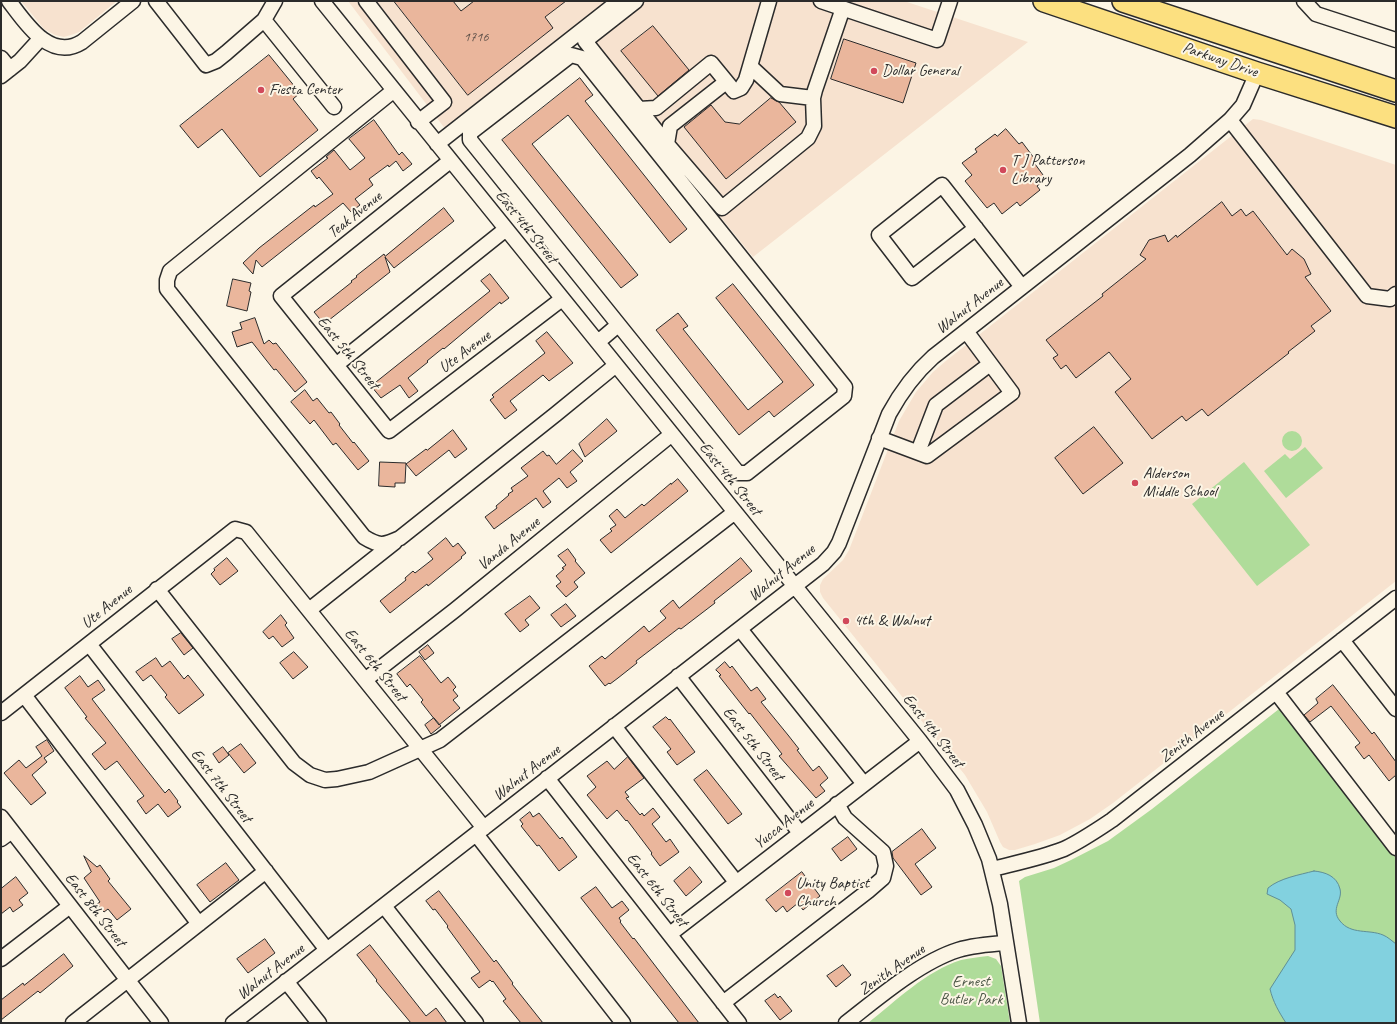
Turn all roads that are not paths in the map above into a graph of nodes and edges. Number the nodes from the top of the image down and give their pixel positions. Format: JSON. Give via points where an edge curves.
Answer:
{"nodes":[{"id":1,"x":9,"y":1,"type":"edge"},
{"id":2,"x":133,"y":1,"type":"edge"},
{"id":3,"x":156,"y":1,"type":"edge"},
{"id":4,"x":275,"y":1,"type":"edge"},
{"id":5,"x":322,"y":1,"type":"edge"},
{"id":6,"x":366,"y":1,"type":"edge"},
{"id":7,"x":619,"y":1,"type":"edge"},
{"id":8,"x":636,"y":1,"type":"edge"},
{"id":9,"x":770,"y":1,"type":"edge"},
{"id":10,"x":821,"y":1,"type":"edge"},
{"id":11,"x":950,"y":1,"type":"edge"},
{"id":12,"x":1044,"y":1,"type":"edge"},
{"id":13,"x":1112,"y":1,"type":"edge"},
{"id":14,"x":1123,"y":1,"type":"edge"},
{"id":15,"x":1304,"y":1,"type":"edge"},
{"id":16,"x":1144,"y":4,"type":"edge"},
{"id":17,"x":843,"y":8,"type":"junction"},
{"id":18,"x":264,"y":20,"type":"junction"},
{"id":19,"x":41,"y":38,"type":"junction"},
{"id":20,"x":1396,"y":40,"type":"edge"},
{"id":21,"x":1,"y":58,"type":"edge"},
{"id":22,"x":750,"y":66,"type":"junction"},
{"id":23,"x":6,"y":72,"type":"edge"},
{"id":24,"x":1257,"y":73,"type":"junction"},
{"id":25,"x":726,"y":82,"type":"junction"},
{"id":26,"x":393,"y":91,"type":"junction"},
{"id":27,"x":1396,"y":91,"type":"edge"},
{"id":28,"x":813,"y":98,"type":"junction"},
{"id":29,"x":1396,"y":102,"type":"edge"},
{"id":30,"x":334,"y":107,"type":"dead end"},
{"id":31,"x":639,"y":109,"type":"junction"},
{"id":32,"x":1396,"y":117,"type":"edge"},
{"id":33,"x":1230,"y":120,"type":"junction"},
{"id":34,"x":418,"y":122,"type":"junction"},
{"id":35,"x":437,"y":144,"type":"junction"},
{"id":36,"x":667,"y":144,"type":"junction"},
{"id":37,"x":450,"y":161,"type":"junction"},
{"id":38,"x":976,"y":228,"type":"junction"},
{"id":39,"x":506,"y":229,"type":"junction"},
{"id":40,"x":1022,"y":287,"type":"junction"},
{"id":41,"x":1396,"y":294,"type":"edge"},
{"id":42,"x":281,"y":296,"type":"joint"},
{"id":43,"x":562,"y":299,"type":"junction"},
{"id":44,"x":618,"y":325,"type":"junction"},
{"id":45,"x":966,"y":331,"type":"junction"},
{"id":46,"x":598,"y":342,"type":"junction"},
{"id":47,"x":990,"y":364,"type":"junction"},
{"id":48,"x":616,"y":365,"type":"junction"},
{"id":49,"x":336,"y":366,"type":"junction"},
{"id":50,"x":389,"y":432,"type":"joint"},
{"id":51,"x":672,"y":434,"type":"junction"},
{"id":52,"x":879,"y":438,"type":"junction"},
{"id":53,"x":918,"y":452,"type":"junction"},
{"id":54,"x":735,"y":512,"type":"junction"},
{"id":55,"x":235,"y":528,"type":"joint"},
{"id":56,"x":400,"y":538,"type":"junction"},
{"id":57,"x":795,"y":586,"type":"junction"},
{"id":58,"x":157,"y":589,"type":"junction"},
{"id":59,"x":1396,"y":598,"type":"edge"},
{"id":60,"x":309,"y":610,"type":"junction"},
{"id":61,"x":740,"y":629,"type":"junction"},
{"id":62,"x":1342,"y":640,"type":"junction"},
{"id":63,"x":89,"y":644,"type":"junction"},
{"id":64,"x":678,"y":676,"type":"junction"},
{"id":65,"x":365,"y":680,"type":"junction"},
{"id":66,"x":1276,"y":692,"type":"junction"},
{"id":67,"x":24,"y":695,"type":"junction"},
{"id":68,"x":1396,"y":709,"type":"edge"},
{"id":69,"x":1,"y":713,"type":"edge"},
{"id":70,"x":614,"y":726,"type":"junction"},
{"id":71,"x":920,"y":741,"type":"junction"},
{"id":72,"x":421,"y":749,"type":"junction"},
{"id":73,"x":547,"y":778,"type":"junction"},
{"id":74,"x":864,"y":784,"type":"junction"},
{"id":75,"x":837,"y":804,"type":"junction"},
{"id":76,"x":1,"y":817,"type":"edge"},
{"id":77,"x":480,"y":831,"type":"junction"},
{"id":78,"x":800,"y":833,"type":"junction"},
{"id":79,"x":7,"y":835,"type":"edge"},
{"id":80,"x":1396,"y":848,"type":"edge"},
{"id":81,"x":992,"y":869,"type":"junction"},
{"id":82,"x":266,"y":871,"type":"junction"},
{"id":83,"x":736,"y":882,"type":"junction"},
{"id":84,"x":70,"y":906,"type":"junction"},
{"id":85,"x":384,"y":906,"type":"junction"},
{"id":86,"x":199,"y":924,"type":"junction"},
{"id":87,"x":670,"y":934,"type":"junction"},
{"id":88,"x":1006,"y":943,"type":"junction"},
{"id":89,"x":327,"y":950,"type":"junction"},
{"id":90,"x":1,"y":959,"type":"edge"},
{"id":91,"x":128,"y":980,"type":"junction"},
{"id":92,"x":286,"y":981,"type":"junction"},
{"id":93,"x":723,"y":1003,"type":"junction"},
{"id":94,"x":73,"y":1023,"type":"edge"},
{"id":95,"x":161,"y":1023,"type":"edge"},
{"id":96,"x":233,"y":1023,"type":"edge"},
{"id":97,"x":319,"y":1023,"type":"edge"},
{"id":98,"x":476,"y":1023,"type":"edge"},
{"id":99,"x":624,"y":1023,"type":"edge"},
{"id":100,"x":739,"y":1023,"type":"edge"},
{"id":101,"x":846,"y":1023,"type":"edge"},
{"id":102,"x":1019,"y":1023,"type":"edge"}],
"edges":[{"from":1,"to":19,"type":"street"},
{"from":2,"to":19,"type":"street","via":[[82,42],[58,47]]},
{"from":3,"to":18,"type":"street","via":[[206,65],[216,61]]},
{"from":4,"to":18,"type":"street"},
{"from":5,"to":26,"type":"street","name":"East 4th Street"},
{"from":6,"to":34,"type":"street","via":[[444,102]]},
{"from":7,"to":35,"type":"street"},
{"from":8,"to":31,"type":"street","via":[[585,41]]},
{"from":9,"to":22,"type":"street"},
{"from":10,"to":17,"type":"street"},
{"from":11,"to":17,"type":"street","via":[[937,40]]},
{"from":12,"to":24,"type":"highway","name":"Parkway Drive"},
{"from":13,"to":24,"type":"highway","via":[[1158,26],[1242,53],[1255,65]]},
{"from":14,"to":16,"type":"highway","name":"Parkway Drive"},
{"from":15,"to":20,"type":"street","via":[[1316,14]]},
{"from":16,"to":27,"type":"highway","name":"Parkway Drive"},
{"from":17,"to":28,"type":"street"},
{"from":18,"to":30,"type":"street"},
{"from":19,"to":23,"type":"street"},
{"from":21,"to":23,"type":"street"},
{"from":22,"to":25,"type":"street","via":[[741,88],[734,91]]},
{"from":22,"to":28,"type":"street","via":[[780,94]]},
{"from":24,"to":29,"type":"highway","via":[[1279,69],[1388,102]]},
{"from":24,"to":32,"type":"highway","name":"Parkway Drive"},
{"from":24,"to":33,"type":"street","name":"Walnut Avenue","via":[[1243,105]]},
{"from":25,"to":31,"type":"street","via":[[711,63],[656,108]]},
{"from":25,"to":36,"type":"street","via":[[670,126]]},
{"from":26,"to":34,"type":"street","name":"East 4th Street"},
{"from":26,"to":56,"type":"street","via":[[170,270],[167,290],[364,537],[374,543],[386,544]]},
{"from":28,"to":36,"type":"street","via":[[814,126],[808,138],[722,208]]},
{"from":31,"to":36,"type":"street"},
{"from":33,"to":40,"type":"street","name":"Walnut Avenue","via":[[1190,155]]},
{"from":33,"to":41,"type":"street","via":[[1367,296],[1390,299]]},
{"from":34,"to":35,"type":"street","name":"East 4th Street"},
{"from":35,"to":37,"type":"street","name":"East 4th Street"},
{"from":37,"to":39,"type":"street","name":"East 4th Street"},
{"from":37,"to":42,"type":"street","name":"Teak Avenue"},
{"from":38,"to":38,"type":"street","via":[[942,185],[879,235],[912,278]]},
{"from":38,"to":40,"type":"street"},
{"from":39,"to":43,"type":"street","name":"East 4th Street"},
{"from":39,"to":49,"type":"street"},
{"from":40,"to":45,"type":"street","name":"Walnut Avenue"},
{"from":42,"to":49,"type":"street","name":"East 5th Street"},
{"from":43,"to":46,"type":"street","name":"East 4th Street"},
{"from":43,"to":50,"type":"street","name":"Ute Avenue"},
{"from":44,"to":44,"type":"street","via":[[738,473],[747,473],[844,396],[845,387],[582,58],[571,55],[470,133],[470,140]]},
{"from":44,"to":46,"type":"street"},
{"from":45,"to":47,"type":"street"},
{"from":45,"to":52,"type":"street","name":"Walnut Avenue","via":[[914,376],[898,398]]},
{"from":46,"to":48,"type":"street","name":"East 4th Street"},
{"from":47,"to":53,"type":"street","via":[[936,405]]},
{"from":47,"to":53,"type":"street","via":[[1012,393],[927,456]]},
{"from":48,"to":51,"type":"street","name":"East 4th Street"},
{"from":48,"to":56,"type":"street"},
{"from":49,"to":50,"type":"street","name":"East 5th Street"},
{"from":51,"to":54,"type":"street","name":"East 4th Street"},
{"from":51,"to":65,"type":"street","name":"Vanda Avenue"},
{"from":52,"to":53,"type":"street"},
{"from":52,"to":57,"type":"street","name":"Walnut Avenue","via":[[840,543],[823,564]]},
{"from":54,"to":57,"type":"street","name":"East 4th Street"},
{"from":54,"to":72,"type":"street","via":[[440,740]]},
{"from":55,"to":58,"type":"street","name":"Ute Avenue"},
{"from":55,"to":60,"type":"street","name":"East 6th Street","via":[[246,532]]},
{"from":56,"to":60,"type":"street"},
{"from":57,"to":61,"type":"street","name":"Walnut Avenue"},
{"from":57,"to":71,"type":"street","name":"East 4th Street"},
{"from":58,"to":63,"type":"street","name":"Ute Avenue"},
{"from":58,"to":72,"type":"street","via":[[294,763],[310,775],[325,780],[369,772]]},
{"from":59,"to":62,"type":"street","name":"Zenith Avenue"},
{"from":60,"to":65,"type":"street","name":"East 6th Street"},
{"from":61,"to":64,"type":"street","name":"Walnut Avenue"},
{"from":61,"to":74,"type":"street"},
{"from":62,"to":66,"type":"street","name":"Zenith Avenue"},
{"from":62,"to":68,"type":"street"},
{"from":63,"to":67,"type":"street","name":"Ute Avenue"},
{"from":63,"to":82,"type":"street","name":"East 7th Street"},
{"from":64,"to":70,"type":"street","name":"Walnut Avenue"},
{"from":64,"to":78,"type":"street","name":"East 5th Street"},
{"from":65,"to":72,"type":"street","name":"East 6th Street"},
{"from":66,"to":80,"type":"street"},
{"from":66,"to":81,"type":"street","name":"Zenith Avenue","via":[[1089,836],[1052,853]]},
{"from":67,"to":69,"type":"street","name":"Ute Avenue"},
{"from":67,"to":86,"type":"street"},
{"from":70,"to":73,"type":"street","name":"Walnut Avenue"},
{"from":70,"to":83,"type":"street"},
{"from":71,"to":74,"type":"street","name":"Yucca Avenue"},
{"from":71,"to":81,"type":"street","name":"East 4th Street","via":[[957,790],[975,825]]},
{"from":72,"to":77,"type":"street","name":"East 6th Street"},
{"from":73,"to":77,"type":"street","name":"Walnut Avenue"},
{"from":73,"to":87,"type":"street","name":"East 6th Street"},
{"from":74,"to":75,"type":"street","name":"Yucca Avenue"},
{"from":75,"to":78,"type":"street","name":"Yucca Avenue"},
{"from":75,"to":93,"type":"street","via":[[845,818],[882,852],[886,866],[883,878]]},
{"from":76,"to":79,"type":"street","name":"East 8th Street"},
{"from":77,"to":85,"type":"street","name":"Walnut Avenue"},
{"from":77,"to":99,"type":"street","name":"East 6th Street"},
{"from":78,"to":83,"type":"street","name":"Yucca Avenue"},
{"from":79,"to":84,"type":"street","name":"East 8th Street"},
{"from":81,"to":88,"type":"street","name":"East 4th Street"},
{"from":82,"to":86,"type":"street"},
{"from":82,"to":89,"type":"street","name":"East 7th Street"},
{"from":83,"to":87,"type":"street","name":"Yucca Avenue"},
{"from":84,"to":90,"type":"street"},
{"from":84,"to":91,"type":"street","name":"East 8th Street"},
{"from":85,"to":89,"type":"street","name":"Walnut Avenue"},
{"from":85,"to":98,"type":"street"},
{"from":86,"to":91,"type":"street"},
{"from":87,"to":93,"type":"street","name":"East 6th Street"},
{"from":88,"to":101,"type":"street","name":"Zenith Avenue","via":[[958,950],[933,960]]},
{"from":88,"to":102,"type":"street","name":"East 4th Street"},
{"from":89,"to":92,"type":"street","name":"Walnut Avenue"},
{"from":91,"to":94,"type":"street"},
{"from":91,"to":95,"type":"street","name":"East 8th Street"},
{"from":92,"to":96,"type":"street","name":"Walnut Avenue"},
{"from":92,"to":97,"type":"street"},
{"from":93,"to":100,"type":"street","name":"East 6th Street"}]}
